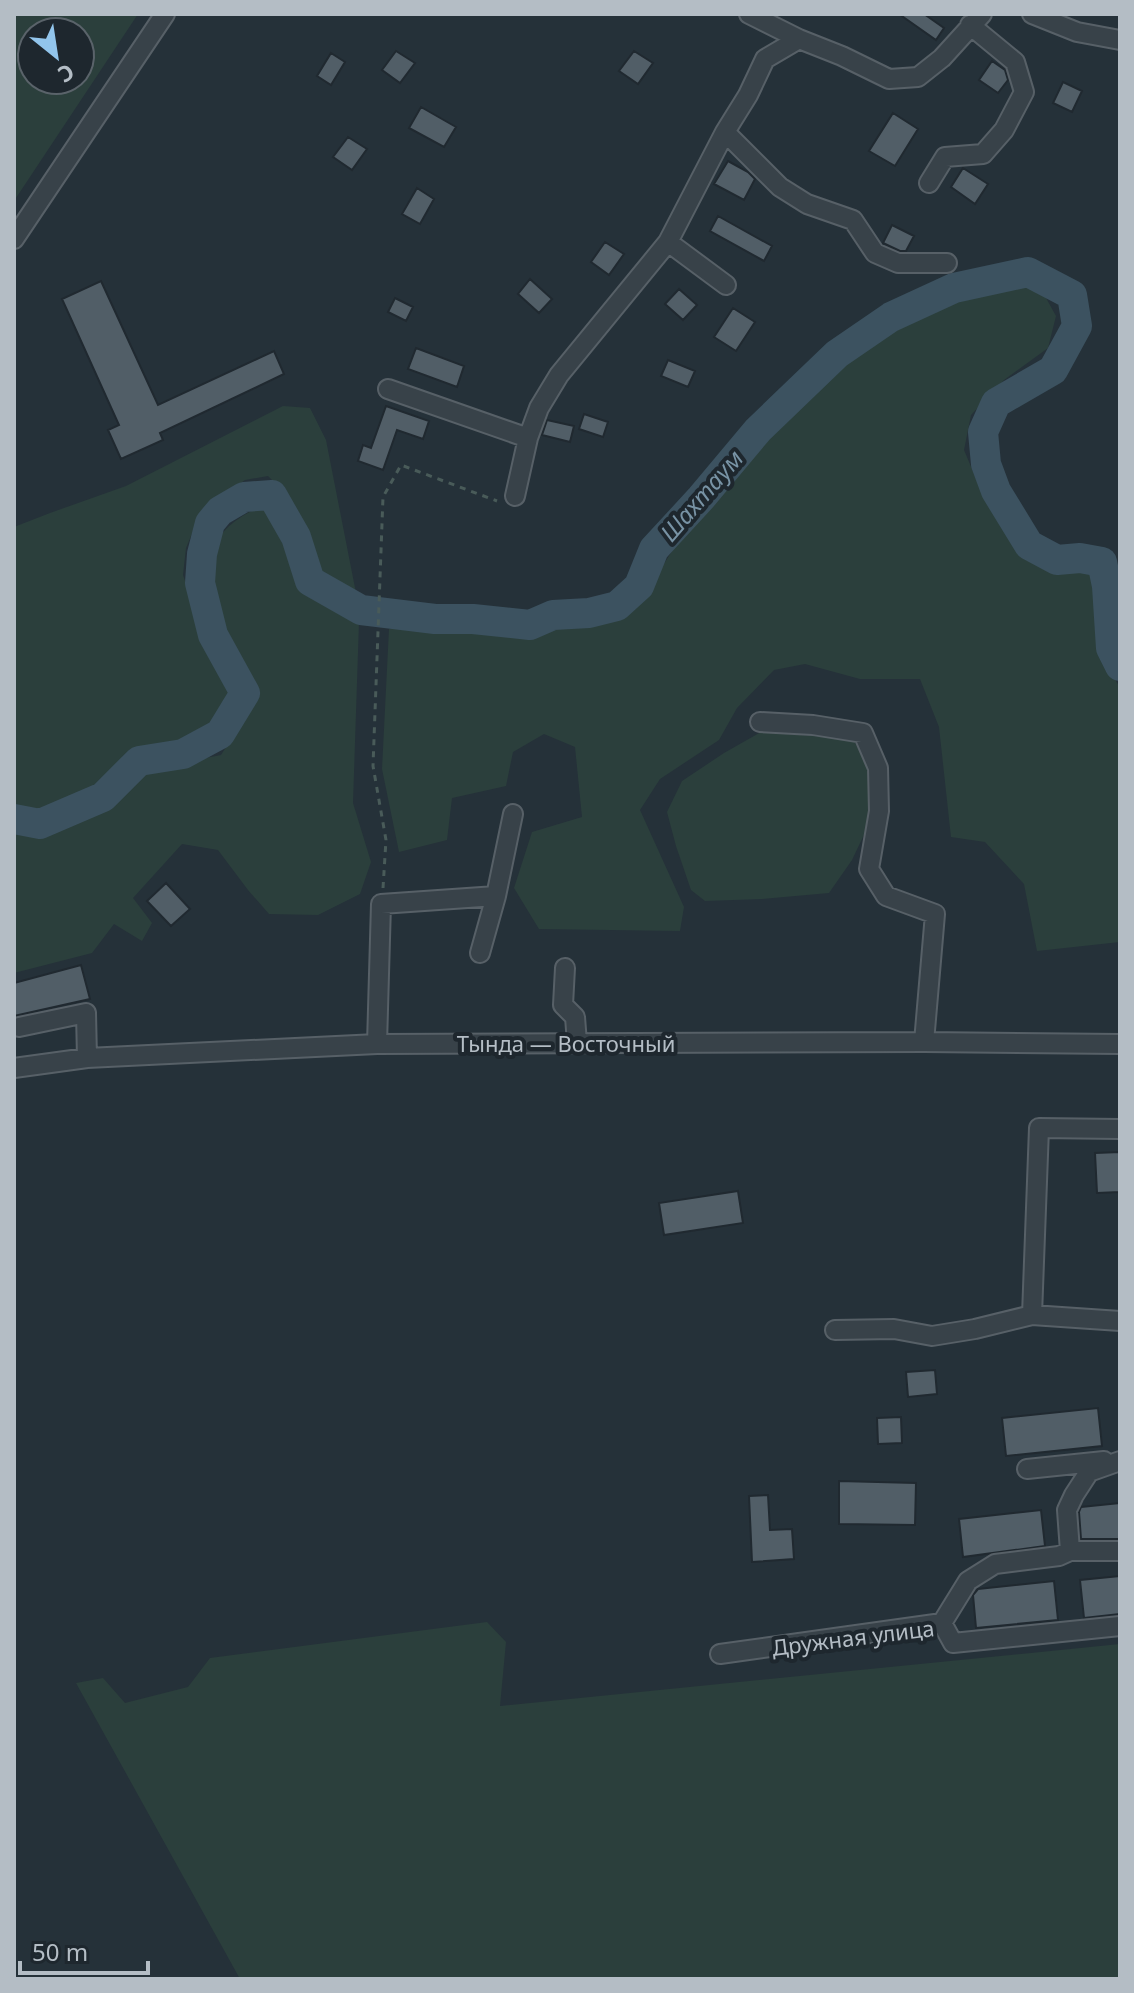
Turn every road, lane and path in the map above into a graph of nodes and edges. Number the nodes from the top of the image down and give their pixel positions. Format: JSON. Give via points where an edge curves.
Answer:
{"nodes":[{"id":1,"x":165,"y":14,"type":"edge"},
{"id":2,"x":749,"y":14,"type":"edge"},
{"id":3,"x":1032,"y":14,"type":"edge"},
{"id":4,"x":976,"y":20,"type":"edge"},
{"id":5,"x":799,"y":39,"type":"junction"},
{"id":6,"x":1120,"y":40,"type":"edge"},
{"id":7,"x":725,"y":132,"type":"junction"},
{"id":8,"x":929,"y":183,"type":"dead end"},
{"id":9,"x":16,"y":231,"type":"edge"},
{"id":10,"x":668,"y":242,"type":"junction"},
{"id":11,"x":947,"y":263,"type":"dead end"},
{"id":12,"x":726,"y":285,"type":"dead end"},
{"id":13,"x":388,"y":389,"type":"dead end"},
{"id":14,"x":528,"y":438,"type":"junction"},
{"id":15,"x":515,"y":496,"type":"joint"},
{"id":16,"x":760,"y":722,"type":"dead end"},
{"id":17,"x":513,"y":814,"type":"dead end"},
{"id":18,"x":496,"y":896,"type":"junction"},
{"id":19,"x":381,"y":904,"type":"junction"},
{"id":20,"x":480,"y":953,"type":"dead end"},
{"id":21,"x":565,"y":968,"type":"dead end"},
{"id":22,"x":19,"y":1027,"type":"dead end"},
{"id":23,"x":924,"y":1042,"type":"junction"},
{"id":24,"x":577,"y":1043,"type":"junction"},
{"id":25,"x":377,"y":1044,"type":"junction"},
{"id":26,"x":1120,"y":1044,"type":"edge"},
{"id":27,"x":87,"y":1058,"type":"junction"},
{"id":28,"x":14,"y":1068,"type":"edge"},
{"id":29,"x":1120,"y":1129,"type":"edge"},
{"id":30,"x":1032,"y":1315,"type":"junction"},
{"id":31,"x":1120,"y":1321,"type":"edge"},
{"id":32,"x":835,"y":1330,"type":"dead end"},
{"id":33,"x":1120,"y":1460,"type":"edge"},
{"id":34,"x":1027,"y":1469,"type":"dead end"},
{"id":35,"x":1070,"y":1551,"type":"junction"},
{"id":36,"x":1120,"y":1551,"type":"edge"},
{"id":37,"x":942,"y":1623,"type":"junction"},
{"id":38,"x":1120,"y":1626,"type":"edge"},
{"id":39,"x":720,"y":1654,"type":"dead end"}],
"edges":[{"from":1,"to":9,"type":"street"},
{"from":2,"to":5,"type":"street"},
{"from":3,"to":6,"type":"street","via":[[1077,32]]},
{"from":4,"to":5,"type":"street","via":[[918,77],[889,79]]},
{"from":4,"to":8,"type":"street","via":[[1015,62],[1024,92],[1004,130],[983,154],[945,157]]},
{"from":5,"to":7,"type":"street","via":[[765,59]]},
{"from":7,"to":10,"type":"street"},
{"from":7,"to":11,"type":"street","via":[[780,187],[807,204],[853,220],[875,253],[898,263]]},
{"from":10,"to":12,"type":"street"},
{"from":10,"to":14,"type":"street","via":[[559,375]]},
{"from":13,"to":14,"type":"street"},
{"from":14,"to":15,"type":"street"},
{"from":15,"to":19,"type":"path","via":[[496,502],[401,465],[383,497],[373,766],[386,840]]},
{"from":16,"to":23,"type":"street","via":[[863,733],[878,768],[879,811],[869,869],[886,896],[935,914]]},
{"from":17,"to":18,"type":"street"},
{"from":18,"to":19,"type":"street"},
{"from":18,"to":20,"type":"street"},
{"from":19,"to":25,"type":"street"},
{"from":21,"to":24,"type":"street","via":[[563,1005],[575,1017]]},
{"from":22,"to":27,"type":"street","via":[[86,1013]]},
{"from":23,"to":24,"type":"street","name":"Тында — Восточный"},
{"from":23,"to":26,"type":"street","name":"Тында — Восточный"},
{"from":24,"to":25,"type":"street","name":"Тында — Восточный"},
{"from":25,"to":27,"type":"street","name":"Тында — Восточный"},
{"from":27,"to":28,"type":"street","name":"Тында — Восточный"},
{"from":29,"to":30,"type":"street","via":[[1039,1128]]},
{"from":30,"to":31,"type":"street"},
{"from":30,"to":32,"type":"street","via":[[932,1336],[894,1329]]},
{"from":33,"to":34,"type":"street"},
{"from":33,"to":35,"type":"street","via":[[1089,1472],[1074,1495],[1067,1510]]},
{"from":35,"to":36,"type":"street"},
{"from":35,"to":37,"type":"street","via":[[995,1564],[968,1581]]},
{"from":37,"to":38,"type":"street","name":"Дружная улица","via":[[953,1643]]},
{"from":37,"to":39,"type":"street","name":"Дружная улица"}]}
